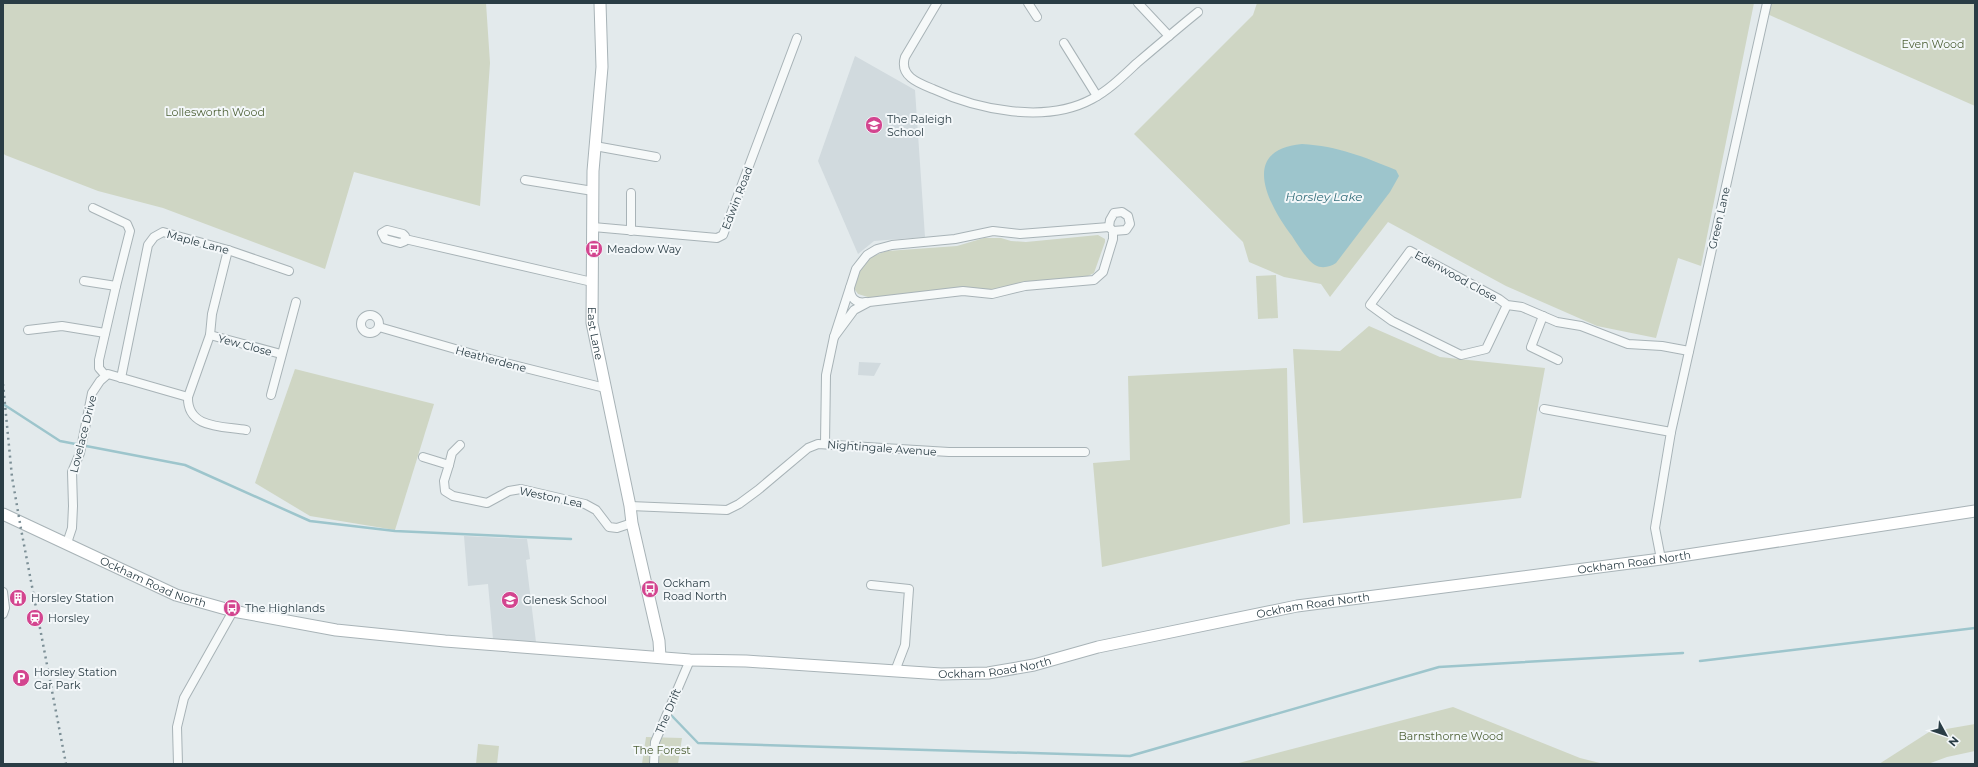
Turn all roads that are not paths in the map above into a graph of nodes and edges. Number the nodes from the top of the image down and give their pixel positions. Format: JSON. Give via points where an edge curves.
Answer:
{"nodes":[{"id":1,"x":600,"y":3,"type":"edge"},
{"id":2,"x":937,"y":3,"type":"edge"},
{"id":3,"x":1028,"y":3,"type":"edge"},
{"id":4,"x":1138,"y":3,"type":"edge"},
{"id":5,"x":1767,"y":3,"type":"edge"},
{"id":6,"x":1198,"y":12,"type":"dead end"},
{"id":7,"x":1037,"y":17,"type":"dead end"},
{"id":8,"x":1169,"y":36,"type":"junction"},
{"id":9,"x":797,"y":38,"type":"dead end"},
{"id":10,"x":1064,"y":43,"type":"dead end"},
{"id":11,"x":1098,"y":96,"type":"junction"},
{"id":12,"x":595,"y":146,"type":"junction"},
{"id":13,"x":656,"y":157,"type":"dead end"},
{"id":14,"x":525,"y":180,"type":"dead end"},
{"id":15,"x":593,"y":191,"type":"junction"},
{"id":16,"x":631,"y":193,"type":"dead end"},
{"id":17,"x":93,"y":208,"type":"dead end"},
{"id":18,"x":592,"y":227,"type":"junction"},
{"id":19,"x":632,"y":231,"type":"junction"},
{"id":20,"x":405,"y":239,"type":"dead end"},
{"id":21,"x":228,"y":250,"type":"junction"},
{"id":22,"x":289,"y":271,"type":"dead end"},
{"id":23,"x":84,"y":281,"type":"dead end"},
{"id":24,"x":592,"y":282,"type":"junction"},
{"id":25,"x":116,"y":286,"type":"junction"},
{"id":26,"x":850,"y":287,"type":"junction"},
{"id":27,"x":296,"y":302,"type":"dead end"},
{"id":28,"x":869,"y":302,"type":"junction"},
{"id":29,"x":1507,"y":305,"type":"junction"},
{"id":30,"x":1543,"y":316,"type":"junction"},
{"id":31,"x":379,"y":327,"type":"dead end"},
{"id":32,"x":28,"y":330,"type":"dead end"},
{"id":33,"x":105,"y":332,"type":"junction"},
{"id":34,"x":210,"y":335,"type":"junction"},
{"id":35,"x":834,"y":336,"type":"junction"},
{"id":36,"x":1689,"y":351,"type":"junction"},
{"id":37,"x":281,"y":354,"type":"junction"},
{"id":38,"x":1558,"y":360,"type":"dead end"},
{"id":39,"x":105,"y":375,"type":"junction"},
{"id":40,"x":121,"y":378,"type":"junction"},
{"id":41,"x":605,"y":388,"type":"junction"},
{"id":42,"x":271,"y":395,"type":"dead end"},
{"id":43,"x":188,"y":397,"type":"junction"},
{"id":44,"x":1544,"y":409,"type":"dead end"},
{"id":45,"x":246,"y":430,"type":"dead end"},
{"id":46,"x":1671,"y":432,"type":"junction"},
{"id":47,"x":825,"y":443,"type":"junction"},
{"id":48,"x":460,"y":445,"type":"dead end"},
{"id":49,"x":1085,"y":452,"type":"dead end"},
{"id":50,"x":423,"y":458,"type":"dead end"},
{"id":51,"x":449,"y":465,"type":"junction"},
{"id":52,"x":630,"y":506,"type":"junction"},
{"id":53,"x":1975,"y":511,"type":"edge"},
{"id":54,"x":3,"y":514,"type":"edge"},
{"id":55,"x":632,"y":524,"type":"junction"},
{"id":56,"x":67,"y":543,"type":"junction"},
{"id":57,"x":1661,"y":558,"type":"junction"},
{"id":58,"x":872,"y":585,"type":"dead end"},
{"id":59,"x":3,"y":592,"type":"edge"},
{"id":60,"x":232,"y":611,"type":"junction"},
{"id":61,"x":3,"y":614,"type":"edge"},
{"id":62,"x":660,"y":657,"type":"junction"},
{"id":63,"x":690,"y":660,"type":"junction"},
{"id":64,"x":895,"y":671,"type":"junction"},
{"id":65,"x":178,"y":764,"type":"edge"},
{"id":66,"x":654,"y":764,"type":"edge"}],
"edges":[{"from":1,"to":12,"type":"main road","name":"East Lane","via":[[602,67]]},
{"from":2,"to":11,"type":"street","via":[[903,61],[906,74],[918,83],[960,101],[1018,112],[1067,107]]},
{"from":3,"to":7,"type":"street"},
{"from":4,"to":8,"type":"street"},
{"from":5,"to":36,"type":"street","name":"Green Lane"},
{"from":6,"to":8,"type":"street"},
{"from":8,"to":11,"type":"street"},
{"from":9,"to":19,"type":"street","name":"Edwin Road","via":[[722,235],[717,238]]},
{"from":10,"to":11,"type":"street"},
{"from":12,"to":13,"type":"street"},
{"from":12,"to":15,"type":"main road","name":"East Lane"},
{"from":14,"to":15,"type":"street"},
{"from":15,"to":18,"type":"main road","name":"East Lane"},
{"from":16,"to":19,"type":"street"},
{"from":17,"to":25,"type":"street","via":[[130,227]]},
{"from":18,"to":19,"type":"street","name":"Edwin Road"},
{"from":18,"to":24,"type":"main road","name":"East Lane"},
{"from":20,"to":24,"type":"street"},
{"from":21,"to":22,"type":"street","name":"Maple Lane"},
{"from":21,"to":34,"type":"street","via":[[212,314]]},
{"from":21,"to":40,"type":"street","name":"Maple Lane","via":[[163,232],[154,236],[148,245]]},
{"from":23,"to":25,"type":"street"},
{"from":24,"to":41,"type":"main road","name":"East Lane","via":[[592,322]]},
{"from":25,"to":33,"type":"street"},
{"from":26,"to":28,"type":"street","via":[[850,294],[854,300],[861,303]]},
{"from":26,"to":28,"type":"street","via":[[856,269],[863,259],[882,247],[956,239],[993,231],[1024,234],[1111,229],[1114,239],[1103,272],[1094,280],[1025,286],[992,294],[963,291]]},
{"from":26,"to":35,"type":"street"},
{"from":27,"to":37,"type":"street","name":"Yew Close"},
{"from":28,"to":35,"type":"street","via":[[854,310]]},
{"from":29,"to":29,"type":"street","name":"Edenwood Close","via":[[1410,251],[1370,305],[1392,321],[1462,354],[1486,349]]},
{"from":29,"to":30,"type":"street","name":"Edenwood Close","via":[[1522,307]]},
{"from":30,"to":36,"type":"street","name":"Edenwood Close","via":[[1557,322],[1581,326],[1628,344]]},
{"from":30,"to":38,"type":"street","via":[[1531,347]]},
{"from":31,"to":41,"type":"street","name":"Heatherdene"},
{"from":32,"to":33,"type":"street","via":[[62,326]]},
{"from":33,"to":39,"type":"street","via":[[99,368]]},
{"from":34,"to":37,"type":"street","name":"Yew Close"},
{"from":34,"to":43,"type":"street"},
{"from":35,"to":47,"type":"street","via":[[826,375]]},
{"from":36,"to":46,"type":"street","name":"Green Lane"},
{"from":37,"to":42,"type":"street","name":"Yew Close"},
{"from":39,"to":40,"type":"street"},
{"from":39,"to":56,"type":"street","name":"Lovelace Drive","via":[[92,393],[80,450],[72,472],[72,528]]},
{"from":40,"to":43,"type":"street"},
{"from":41,"to":52,"type":"main road","name":"East Lane"},
{"from":43,"to":45,"type":"street","via":[[188,405],[193,415],[205,424]]},
{"from":44,"to":46,"type":"street"},
{"from":46,"to":57,"type":"street","name":"Green Lane","via":[[1655,528]]},
{"from":47,"to":49,"type":"street","name":"Nightingale Avenue","via":[[942,452]]},
{"from":47,"to":52,"type":"street","name":"Nightingale Avenue","via":[[808,448],[758,490],[727,510]]},
{"from":48,"to":51,"type":"street","name":"Weston Lea","via":[[452,453]]},
{"from":50,"to":51,"type":"street"},
{"from":51,"to":55,"type":"street","name":"Weston Lea","via":[[444,487],[445,491],[453,496],[487,503],[509,491],[521,489],[585,504],[596,510],[609,527],[617,528]]},
{"from":52,"to":55,"type":"main road","name":"East Lane"},
{"from":53,"to":57,"type":"main road","name":"Ockham Road North"},
{"from":54,"to":56,"type":"main road","name":"Ockham Road North"},
{"from":55,"to":62,"type":"main road","name":"East Lane","via":[[659,642]]},
{"from":56,"to":60,"type":"main road","name":"Ockham Road North","via":[[176,595]]},
{"from":57,"to":64,"type":"main road","name":"Ockham Road North","via":[[1297,606],[1098,647],[1034,665],[988,673],[941,674]]},
{"from":58,"to":64,"type":"street","via":[[909,589],[905,645]]},
{"from":59,"to":61,"type":"street"},
{"from":60,"to":62,"type":"main road","name":"Ockham Road North","via":[[344,631],[445,642]]},
{"from":60,"to":65,"type":"street","via":[[184,698],[177,727]]},
{"from":62,"to":63,"type":"main road","name":"Ockham Road North"},
{"from":63,"to":64,"type":"main road","name":"Ockham Road North","via":[[746,661]]},
{"from":63,"to":66,"type":"street","name":"The Drift","via":[[655,742]]}]}
